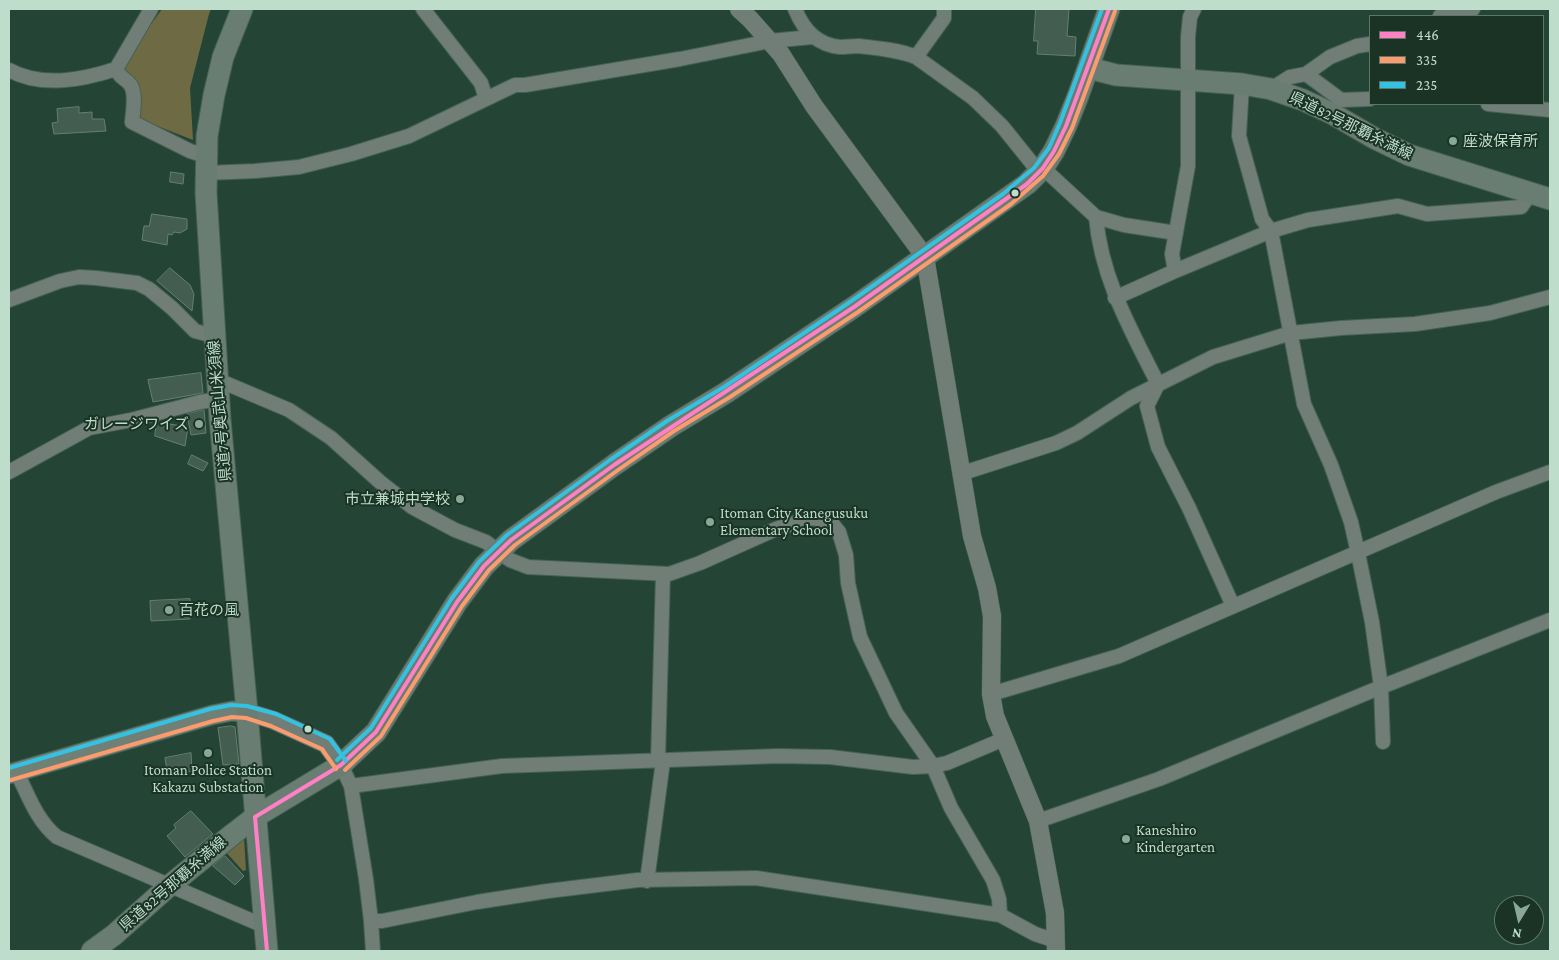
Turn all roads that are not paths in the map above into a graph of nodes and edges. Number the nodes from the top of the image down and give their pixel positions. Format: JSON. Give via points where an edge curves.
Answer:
{"nodes":[{"id":1,"x":151,"y":9,"type":"edge"},
{"id":2,"x":242,"y":9,"type":"edge"},
{"id":3,"x":423,"y":9,"type":"edge"},
{"id":4,"x":739,"y":9,"type":"edge"},
{"id":5,"x":795,"y":9,"type":"edge"},
{"id":6,"x":944,"y":9,"type":"edge"},
{"id":7,"x":1109,"y":9,"type":"edge"},
{"id":8,"x":1194,"y":9,"type":"edge"},
{"id":9,"x":1472,"y":9,"type":"edge"},
{"id":10,"x":1445,"y":15,"type":"edge"},
{"id":11,"x":812,"y":37,"type":"junction"},
{"id":12,"x":770,"y":41,"type":"junction"},
{"id":13,"x":1369,"y":44,"type":"edge"},
{"id":14,"x":916,"y":57,"type":"junction"},
{"id":15,"x":1088,"y":68,"type":"junction"},
{"id":16,"x":116,"y":69,"type":"junction"},
{"id":17,"x":9,"y":70,"type":"edge"},
{"id":18,"x":1306,"y":74,"type":"junction"},
{"id":19,"x":1187,"y":79,"type":"junction"},
{"id":20,"x":1242,"y":84,"type":"junction"},
{"id":21,"x":1271,"y":90,"type":"junction"},
{"id":22,"x":1369,"y":98,"type":"edge"},
{"id":23,"x":486,"y":99,"type":"junction"},
{"id":24,"x":1498,"y":105,"type":"edge"},
{"id":25,"x":1337,"y":107,"type":"junction"},
{"id":26,"x":1550,"y":110,"type":"edge"},
{"id":27,"x":206,"y":164,"type":"junction"},
{"id":28,"x":1041,"y":170,"type":"junction"},
{"id":29,"x":1540,"y":196,"type":"edge"},
{"id":30,"x":1096,"y":217,"type":"junction"},
{"id":31,"x":1270,"y":231,"type":"junction"},
{"id":32,"x":1176,"y":232,"type":"junction"},
{"id":33,"x":925,"y":257,"type":"junction"},
{"id":34,"x":1175,"y":271,"type":"junction"},
{"id":35,"x":1550,"y":297,"type":"edge"},
{"id":36,"x":1115,"y":298,"type":"junction"},
{"id":37,"x":9,"y":300,"type":"edge"},
{"id":38,"x":1291,"y":333,"type":"junction"},
{"id":39,"x":214,"y":336,"type":"junction"},
{"id":40,"x":1158,"y":384,"type":"junction"},
{"id":41,"x":218,"y":389,"type":"junction"},
{"id":42,"x":9,"y":472,"type":"edge"},
{"id":43,"x":1550,"y":472,"type":"edge"},
{"id":44,"x":960,"y":474,"type":"junction"},
{"id":45,"x":500,"y":551,"type":"junction"},
{"id":46,"x":1358,"y":553,"type":"junction"},
{"id":47,"x":663,"y":574,"type":"junction"},
{"id":48,"x":1234,"y":606,"type":"junction"},
{"id":49,"x":1550,"y":620,"type":"edge"},
{"id":50,"x":1381,"y":686,"type":"junction"},
{"id":51,"x":990,"y":694,"type":"junction"},
{"id":52,"x":247,"y":712,"type":"junction"},
{"id":53,"x":1004,"y":739,"type":"junction"},
{"id":54,"x":1383,"y":742,"type":"dead end"},
{"id":55,"x":660,"y":761,"type":"junction"},
{"id":56,"x":341,"y":765,"type":"junction"},
{"id":57,"x":933,"y":766,"type":"junction"},
{"id":58,"x":12,"y":772,"type":"edge"},
{"id":59,"x":351,"y":786,"type":"junction"},
{"id":60,"x":255,"y":817,"type":"junction"},
{"id":61,"x":1038,"y":821,"type":"junction"},
{"id":62,"x":647,"y":881,"type":"junction"},
{"id":63,"x":169,"y":886,"type":"junction"},
{"id":64,"x":1000,"y":915,"type":"junction"},
{"id":65,"x":371,"y":921,"type":"junction"},
{"id":66,"x":264,"y":926,"type":"junction"},
{"id":67,"x":1056,"y":946,"type":"edge"},
{"id":68,"x":92,"y":951,"type":"edge"},
{"id":69,"x":267,"y":951,"type":"edge"},
{"id":70,"x":373,"y":951,"type":"edge"}],
"edges":[{"from":1,"to":16,"type":"street"},
{"from":2,"to":27,"type":"main road","name":"県道7号奥武山米須線","via":[[218,75]]},
{"from":3,"to":23,"type":"street","via":[[481,83]]},
{"from":4,"to":12,"type":"street"},
{"from":5,"to":11,"type":"street"},
{"from":6,"to":14,"type":"street","via":[[944,18]]},
{"from":7,"to":15,"type":"main road"},
{"from":8,"to":19,"type":"street","via":[[1188,37]]},
{"from":9,"to":10,"type":"street"},
{"from":11,"to":12,"type":"street"},
{"from":11,"to":14,"type":"street","via":[[839,47],[858,46]]},
{"from":12,"to":23,"type":"street","via":[[515,85]]},
{"from":12,"to":33,"type":"street"},
{"from":13,"to":18,"type":"street","via":[[1330,57]]},
{"from":14,"to":28,"type":"street","via":[[979,103]]},
{"from":15,"to":19,"type":"main road","name":"県道82号那覇糸満線","via":[[1116,75]]},
{"from":15,"to":28,"type":"main road","via":[[1066,126]]},
{"from":16,"to":17,"type":"street","via":[[88,78],[58,82],[18,75]]},
{"from":16,"to":27,"type":"street","via":[[133,90],[132,122],[190,151]]},
{"from":18,"to":21,"type":"street","via":[[1290,77]]},
{"from":18,"to":25,"type":"street"},
{"from":19,"to":20,"type":"main road","name":"県道82号那覇糸満線"},
{"from":19,"to":32,"type":"street","via":[[1188,166]]},
{"from":20,"to":21,"type":"main road","name":"県道82号那覇糸満線"},
{"from":20,"to":31,"type":"street","via":[[1239,136],[1262,219]]},
{"from":21,"to":25,"type":"main road","name":"県道82号那覇糸満線"},
{"from":22,"to":25,"type":"street"},
{"from":23,"to":27,"type":"street","via":[[409,136],[299,167],[255,171]]},
{"from":24,"to":26,"type":"street"},
{"from":25,"to":29,"type":"main road","name":"県道82号那覇糸満線","via":[[1374,138],[1409,155]]},
{"from":27,"to":39,"type":"main road","name":"県道7号奥武山米須線"},
{"from":28,"to":30,"type":"street"},
{"from":28,"to":33,"type":"main road","via":[[1007,199]]},
{"from":29,"to":31,"type":"street","via":[[1522,207],[1427,214],[1398,206],[1308,220]]},
{"from":30,"to":32,"type":"street"},
{"from":30,"to":36,"type":"street","via":[[1097,235]]},
{"from":31,"to":34,"type":"street"},
{"from":31,"to":38,"type":"street"},
{"from":32,"to":34,"type":"street","via":[[1172,254]]},
{"from":33,"to":44,"type":"street"},
{"from":33,"to":45,"type":"main road","via":[[622,459]]},
{"from":34,"to":36,"type":"street"},
{"from":35,"to":38,"type":"street","via":[[1490,313],[1414,324]]},
{"from":36,"to":40,"type":"street"},
{"from":37,"to":39,"type":"street","via":[[79,277],[137,283],[172,308],[195,331]]},
{"from":38,"to":40,"type":"street","via":[[1213,357]]},
{"from":38,"to":46,"type":"street","via":[[1304,404],[1331,466],[1351,522]]},
{"from":39,"to":41,"type":"main road","name":"県道7号奥武山米須線"},
{"from":40,"to":44,"type":"street","via":[[1056,443]]},
{"from":40,"to":48,"type":"street","via":[[1146,406],[1158,448]]},
{"from":41,"to":42,"type":"street","via":[[200,402],[89,428]]},
{"from":41,"to":45,"type":"street","via":[[289,410],[330,438],[412,507]]},
{"from":41,"to":52,"type":"main road","name":"県道7号奥武山米須線"},
{"from":43,"to":46,"type":"street","via":[[1488,495]]},
{"from":44,"to":51,"type":"street","via":[[992,616]]},
{"from":45,"to":47,"type":"street","via":[[510,560],[528,567]]},
{"from":45,"to":56,"type":"main road","via":[[484,566],[457,602],[376,732]]},
{"from":46,"to":48,"type":"street"},
{"from":46,"to":50,"type":"street"},
{"from":47,"to":55,"type":"street"},
{"from":47,"to":57,"type":"street","via":[[700,563],[794,523],[811,518],[830,521],[839,532],[846,555],[848,583],[860,637],[896,713]]},
{"from":48,"to":51,"type":"street","via":[[1119,656]]},
{"from":49,"to":50,"type":"street"},
{"from":50,"to":54,"type":"street"},
{"from":50,"to":61,"type":"street","via":[[1159,779]]},
{"from":51,"to":53,"type":"street"},
{"from":52,"to":56,"type":"street","via":[[326,744]]},
{"from":52,"to":58,"type":"main road","via":[[212,715]]},
{"from":52,"to":60,"type":"main road","name":"県道7号奥武山米須線"},
{"from":53,"to":57,"type":"street"},
{"from":53,"to":61,"type":"street"},
{"from":55,"to":57,"type":"street","via":[[787,756]]},
{"from":55,"to":59,"type":"street","via":[[502,766]]},
{"from":55,"to":62,"type":"street"},
{"from":56,"to":59,"type":"street"},
{"from":56,"to":60,"type":"main road"},
{"from":57,"to":64,"type":"street","via":[[951,808],[993,880],[1000,899]]},
{"from":58,"to":63,"type":"street","via":[[47,829],[57,837]]},
{"from":59,"to":65,"type":"street"},
{"from":60,"to":63,"type":"main road","name":"県道82号那覇糸満線"},
{"from":60,"to":66,"type":"main road","name":"県道7号奥武山米須線"},
{"from":61,"to":67,"type":"street","via":[[1055,913]]},
{"from":62,"to":64,"type":"street","via":[[756,878]]},
{"from":62,"to":65,"type":"street","via":[[548,891]]},
{"from":63,"to":66,"type":"street"},
{"from":63,"to":68,"type":"main road","name":"県道82号那覇糸満線"},
{"from":64,"to":67,"type":"street"},
{"from":65,"to":70,"type":"street"},
{"from":66,"to":69,"type":"main road","name":"県道7号奥武山米須線"}]}
